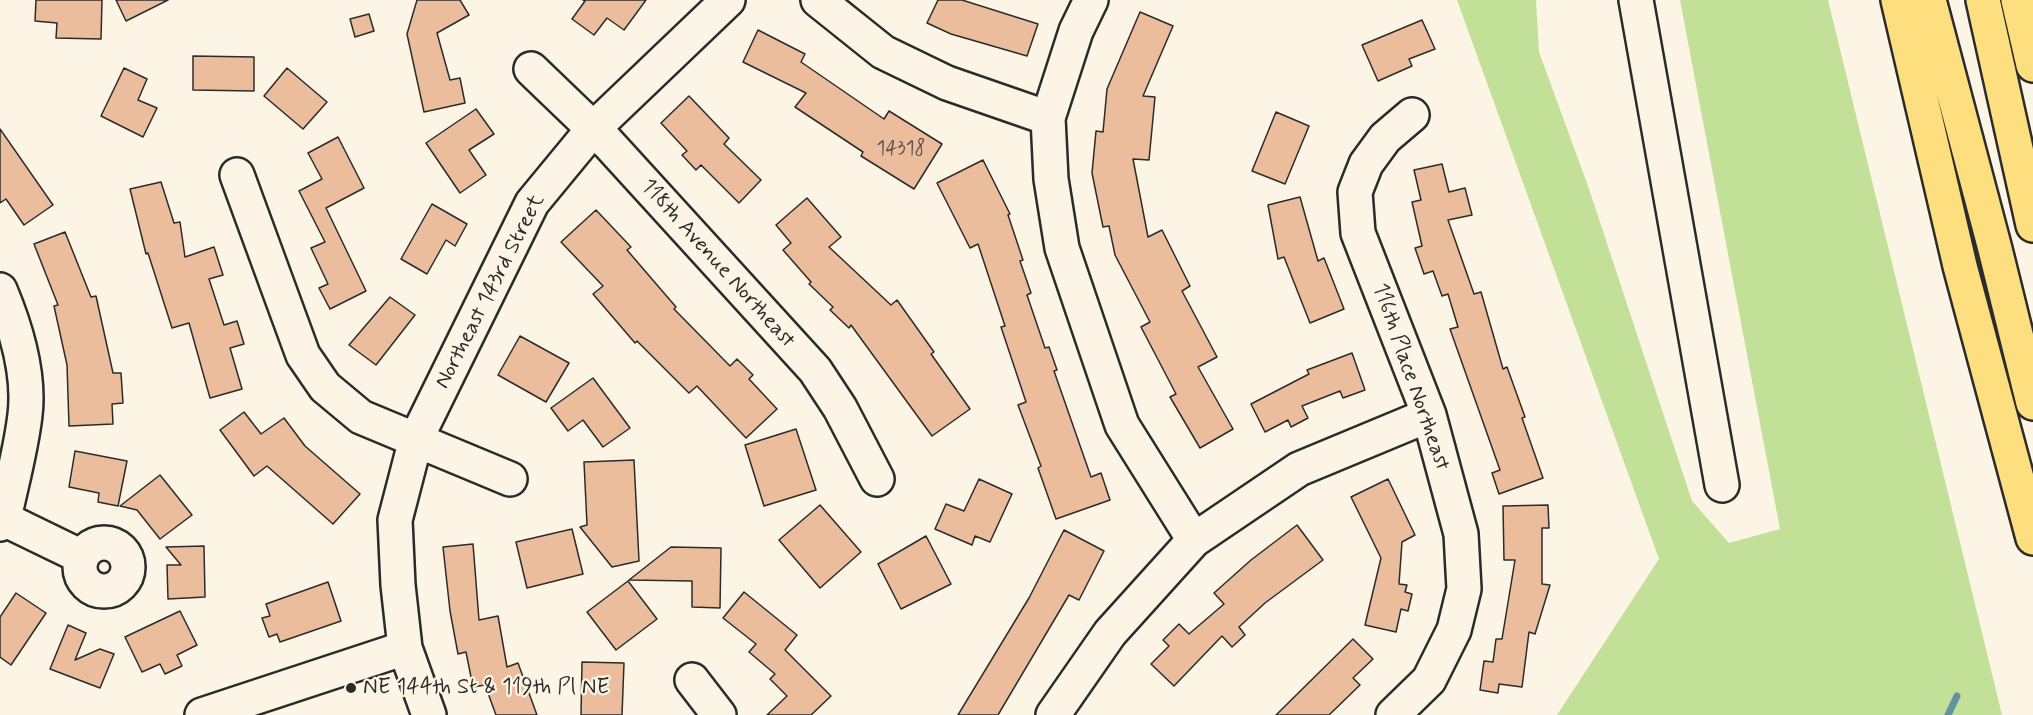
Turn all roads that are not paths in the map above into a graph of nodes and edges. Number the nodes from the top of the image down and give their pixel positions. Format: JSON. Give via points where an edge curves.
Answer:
{"nodes":[{"id":1,"x":728,"y":0,"type":"edge"},
{"id":2,"x":818,"y":0,"type":"edge"},
{"id":3,"x":1091,"y":0,"type":"edge"},
{"id":4,"x":1636,"y":0,"type":"edge"},
{"id":5,"x":1898,"y":0,"type":"edge"},
{"id":6,"x":1929,"y":0,"type":"edge"},
{"id":7,"x":1983,"y":0,"type":"edge"},
{"id":8,"x":2018,"y":0,"type":"edge"},
{"id":9,"x":1944,"y":49,"type":"junction"},
{"id":10,"x":2033,"y":65,"type":"edge"},
{"id":11,"x":531,"y":69,"type":"dead end"},
{"id":12,"x":1412,"y":115,"type":"dead end"},
{"id":13,"x":1048,"y":118,"type":"junction"},
{"id":14,"x":592,"y":129,"type":"junction"},
{"id":15,"x":237,"y":175,"type":"dead end"},
{"id":16,"x":2033,"y":225,"type":"edge"},
{"id":17,"x":0,"y":290,"type":"edge"},
{"id":18,"x":1980,"y":337,"type":"junction"},
{"id":19,"x":2033,"y":403,"type":"edge"},
{"id":20,"x":1429,"y":415,"type":"junction"},
{"id":21,"x":416,"y":439,"type":"junction"},
{"id":22,"x":510,"y":478,"type":"dead end"},
{"id":23,"x":877,"y":479,"type":"dead end"},
{"id":24,"x":1722,"y":485,"type":"dead end"},
{"id":25,"x":2,"y":522,"type":"edge"},
{"id":26,"x":2033,"y":538,"type":"edge"},
{"id":27,"x":1194,"y":540,"type":"junction"},
{"id":28,"x":82,"y":557,"type":"dead end"},
{"id":29,"x":405,"y":648,"type":"junction"},
{"id":30,"x":692,"y":680,"type":"dead end"},
{"id":31,"x":202,"y":715,"type":"edge"},
{"id":32,"x":429,"y":715,"type":"edge"},
{"id":33,"x":719,"y":715,"type":"edge"},
{"id":34,"x":1053,"y":715,"type":"edge"},
{"id":35,"x":1393,"y":715,"type":"edge"}],
"edges":[{"from":1,"to":14,"type":"street","name":"Northeast 143rd Street"},
{"from":2,"to":13,"type":"street","via":[[883,52],[947,83]]},
{"from":3,"to":13,"type":"street","via":[[1076,31]]},
{"from":4,"to":24,"type":"street"},
{"from":5,"to":18,"type":"highway"},
{"from":6,"to":9,"type":"highway"},
{"from":7,"to":16,"type":"highway"},
{"from":8,"to":10,"type":"highway"},
{"from":9,"to":18,"type":"highway","via":[[1940,74],[1989,291]]},
{"from":9,"to":19,"type":"highway"},
{"from":11,"to":14,"type":"street","name":"118th Avenue Northeast"},
{"from":12,"to":20,"type":"street","name":"116th Place Northeast","via":[[1385,138],[1366,164],[1355,192],[1358,233]]},
{"from":13,"to":27,"type":"street","via":[[1051,179],[1062,248],[1122,425]]},
{"from":14,"to":21,"type":"street","name":"Northeast 143rd Street","via":[[532,203]]},
{"from":14,"to":23,"type":"street","name":"118th Avenue Northeast","via":[[815,370]]},
{"from":15,"to":21,"type":"street","via":[[303,355],[325,387],[361,417]]},
{"from":17,"to":25,"type":"street","via":[[13,321],[25,374],[25,414]]},
{"from":18,"to":26,"type":"highway"},
{"from":20,"to":27,"type":"street","via":[[1299,469]]},
{"from":20,"to":35,"type":"street","name":"116th Place Northeast","via":[[1461,534],[1464,589],[1454,630],[1429,680]]},
{"from":21,"to":22,"type":"street"},
{"from":21,"to":29,"type":"street","name":"Northeast 143rd Street","via":[[395,520]]},
{"from":25,"to":28,"type":"street"},
{"from":27,"to":34,"type":"street","via":[[1110,633]]},
{"from":29,"to":31,"type":"street"},
{"from":29,"to":32,"type":"street","name":"Northeast 143rd Street"},
{"from":30,"to":33,"type":"street"}]}
